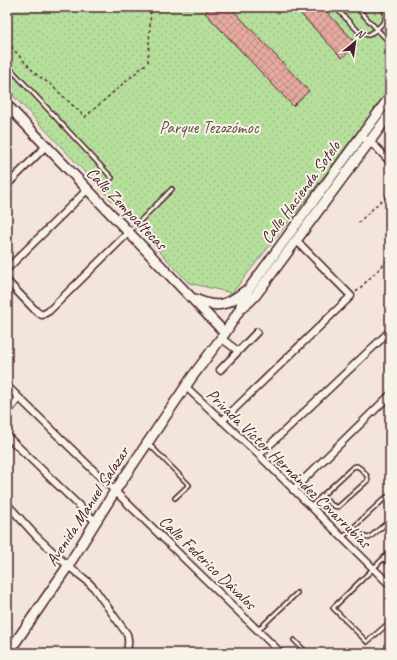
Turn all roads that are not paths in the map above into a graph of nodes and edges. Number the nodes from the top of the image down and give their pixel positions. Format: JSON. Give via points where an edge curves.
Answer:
{"nodes":[{"id":1,"x":335,"y":7,"type":"edge"},
{"id":2,"x":356,"y":7,"type":"edge"},
{"id":3,"x":381,"y":7,"type":"edge"},
{"id":4,"x":377,"y":29,"type":"junction"},
{"id":5,"x":390,"y":42,"type":"edge"},
{"id":6,"x":7,"y":66,"type":"edge"},
{"id":7,"x":390,"y":97,"type":"edge"},
{"id":8,"x":7,"y":105,"type":"edge"},
{"id":9,"x":390,"y":114,"type":"edge"},
{"id":10,"x":365,"y":139,"type":"junction"},
{"id":11,"x":46,"y":146,"type":"junction"},
{"id":12,"x":390,"y":162,"type":"edge"},
{"id":13,"x":112,"y":178,"type":"dead end"},
{"id":14,"x":7,"y":185,"type":"edge"},
{"id":15,"x":172,"y":188,"type":"dead end"},
{"id":16,"x":87,"y":190,"type":"junction"},
{"id":17,"x":128,"y":233,"type":"junction"},
{"id":18,"x":296,"y":240,"type":"junction"},
{"id":19,"x":7,"y":269,"type":"edge"},
{"id":20,"x":7,"y":281,"type":"edge"},
{"id":21,"x":248,"y":290,"type":"junction"},
{"id":22,"x":192,"y":298,"type":"junction"},
{"id":23,"x":240,"y":309,"type":"junction"},
{"id":24,"x":390,"y":331,"type":"edge"},
{"id":25,"x":257,"y":332,"type":"dead end"},
{"id":26,"x":223,"y":336,"type":"junction"},
{"id":27,"x":238,"y":351,"type":"junction"},
{"id":28,"x":220,"y":370,"type":"dead end"},
{"id":29,"x":192,"y":377,"type":"joint"},
{"id":30,"x":7,"y":386,"type":"edge"},
{"id":31,"x":186,"y":387,"type":"junction"},
{"id":32,"x":390,"y":395,"type":"edge"},
{"id":33,"x":19,"y":398,"type":"junction"},
{"id":34,"x":7,"y":413,"type":"edge"},
{"id":35,"x":222,"y":421,"type":"junction"},
{"id":36,"x":7,"y":436,"type":"edge"},
{"id":37,"x":148,"y":443,"type":"junction"},
{"id":38,"x":259,"y":455,"type":"junction"},
{"id":39,"x":293,"y":490,"type":"junction"},
{"id":40,"x":115,"y":491,"type":"junction"},
{"id":41,"x":322,"y":496,"type":"junction"},
{"id":42,"x":175,"y":498,"type":"dead end"},
{"id":43,"x":388,"y":498,"type":"edge"},
{"id":44,"x":7,"y":504,"type":"edge"},
{"id":45,"x":310,"y":506,"type":"junction"},
{"id":46,"x":390,"y":520,"type":"edge"},
{"id":47,"x":96,"y":522,"type":"junction"},
{"id":48,"x":354,"y":527,"type":"junction"},
{"id":49,"x":342,"y":538,"type":"junction"},
{"id":50,"x":390,"y":552,"type":"edge"},
{"id":51,"x":384,"y":558,"type":"junction"},
{"id":52,"x":390,"y":565,"type":"edge"},
{"id":53,"x":68,"y":566,"type":"junction"},
{"id":54,"x":372,"y":568,"type":"junction"},
{"id":55,"x":390,"y":586,"type":"edge"},
{"id":56,"x":297,"y":593,"type":"dead end"},
{"id":57,"x":390,"y":622,"type":"edge"},
{"id":58,"x":258,"y":630,"type":"junction"},
{"id":59,"x":294,"y":640,"type":"dead end"},
{"id":60,"x":8,"y":653,"type":"edge"},
{"id":61,"x":126,"y":653,"type":"edge"},
{"id":62,"x":281,"y":653,"type":"edge"},
{"id":63,"x":307,"y":653,"type":"edge"}],
"edges":[{"from":1,"to":4,"type":"lane","via":[[360,34],[369,35]]},
{"from":2,"to":4,"type":"lane"},
{"from":3,"to":4,"type":"lane","via":[[385,11],[385,20]]},
{"from":4,"to":5,"type":"lane"},
{"from":6,"to":13,"type":"lane"},
{"from":7,"to":10,"type":"street","name":"Calle Hacienda Sotelo"},
{"from":8,"to":11,"type":"street","name":"Calle Zempoaltecas"},
{"from":9,"to":10,"type":"street","name":"Calle Hacienda Sotelo"},
{"from":10,"to":12,"type":"street"},
{"from":10,"to":18,"type":"street","name":"Calle Hacienda Sotelo"},
{"from":10,"to":21,"type":"street","name":"Calle Hacienda Sotelo"},
{"from":11,"to":14,"type":"street"},
{"from":11,"to":16,"type":"street","name":"Calle Zempoaltecas"},
{"from":15,"to":17,"type":"lane"},
{"from":16,"to":17,"type":"street","name":"Calle Zempoaltecas"},
{"from":16,"to":19,"type":"street"},
{"from":17,"to":20,"type":"street","via":[[42,315]]},
{"from":17,"to":22,"type":"street","name":"Calle Zempoaltecas"},
{"from":18,"to":23,"type":"street","name":"Calle Hacienda Sotelo","via":[[249,302]]},
{"from":18,"to":35,"type":"street","via":[[352,296]]},
{"from":21,"to":22,"type":"street","via":[[230,302],[218,305],[206,304]]},
{"from":21,"to":23,"type":"street","name":"Calle Hacienda Sotelo"},
{"from":22,"to":26,"type":"street","name":"Calle Zempoaltecas"},
{"from":23,"to":26,"type":"street","name":"Calle Hacienda Sotelo"},
{"from":24,"to":38,"type":"street"},
{"from":25,"to":27,"type":"street"},
{"from":26,"to":27,"type":"street"},
{"from":26,"to":29,"type":"street","name":"Calle Hacienda Sotelo"},
{"from":27,"to":28,"type":"street"},
{"from":29,"to":31,"type":"street","name":"Avenida Manuel Salazar"},
{"from":30,"to":33,"type":"street","name":"Calle Federico Dávalos"},
{"from":31,"to":35,"type":"street","name":"Privada Víctor Hernández Covarrubias"},
{"from":31,"to":37,"type":"street","name":"Avenida Manuel Salazar"},
{"from":32,"to":39,"type":"street"},
{"from":33,"to":34,"type":"street"},
{"from":33,"to":40,"type":"street","name":"Calle Federico Dávalos"},
{"from":35,"to":38,"type":"street","name":"Privada Víctor Hernández Covarrubias"},
{"from":36,"to":47,"type":"street"},
{"from":37,"to":40,"type":"street","name":"Avenida Manuel Salazar"},
{"from":37,"to":42,"type":"lane","via":[[189,486]]},
{"from":38,"to":39,"type":"street","name":"Privada Víctor Hernández Covarrubias"},
{"from":39,"to":45,"type":"street","name":"Privada Víctor Hernández Covarrubias"},
{"from":40,"to":47,"type":"street","name":"Avenida Manuel Salazar"},
{"from":40,"to":58,"type":"street","name":"Calle Federico Dávalos"},
{"from":41,"to":41,"type":"lane","via":[[354,467],[360,468],[367,476],[368,480],[338,507],[332,506]]},
{"from":41,"to":45,"type":"lane"},
{"from":43,"to":48,"type":"lane"},
{"from":44,"to":53,"type":"street"},
{"from":45,"to":49,"type":"street","name":"Privada Víctor Hernández Covarrubias"},
{"from":46,"to":48,"type":"lane","via":[[369,538]]},
{"from":47,"to":53,"type":"street","name":"Avenida Manuel Salazar"},
{"from":48,"to":49,"type":"lane"},
{"from":49,"to":54,"type":"street","name":"Privada Víctor Hernández Covarrubias"},
{"from":50,"to":51,"type":"lane"},
{"from":51,"to":52,"type":"lane"},
{"from":51,"to":54,"type":"lane"},
{"from":53,"to":60,"type":"street","name":"Avenida Manuel Salazar"},
{"from":53,"to":61,"type":"street","via":[[94,588],[127,634],[129,641]]},
{"from":54,"to":55,"type":"street","name":"Privada Víctor Hernández Covarrubias"},
{"from":54,"to":57,"type":"lane","via":[[333,608],[367,642]]},
{"from":56,"to":58,"type":"lane"},
{"from":58,"to":62,"type":"street","name":"Calle Federico Dávalos"},
{"from":59,"to":63,"type":"lane"}]}
